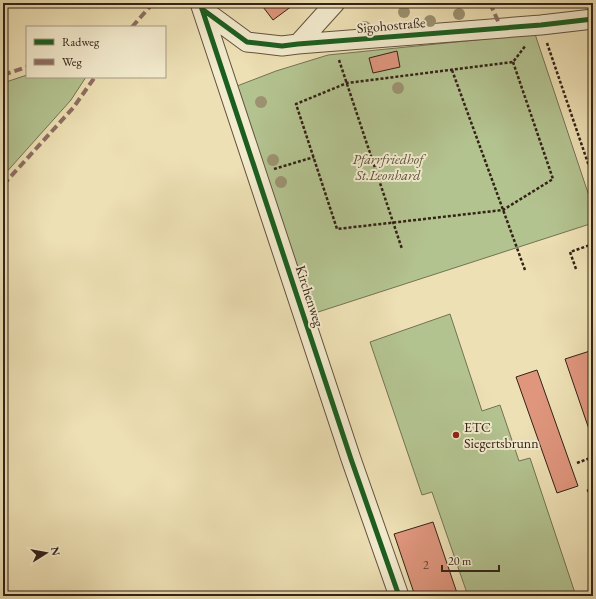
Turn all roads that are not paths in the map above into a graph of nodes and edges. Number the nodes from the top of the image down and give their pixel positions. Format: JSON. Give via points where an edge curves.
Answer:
{"nodes":[{"id":1,"x":335,"y":3,"type":"edge"},
{"id":2,"x":201,"y":6,"type":"edge"},
{"id":3,"x":593,"y":19,"type":"edge"},
{"id":4,"x":298,"y":44,"type":"junction"},
{"id":5,"x":398,"y":596,"type":"edge"}],
"edges":[{"from":1,"to":4,"type":"street"},
{"from":2,"to":4,"type":"street","name":"Sigohostraße","via":[[247,42],[282,46]]},
{"from":2,"to":5,"type":"street","name":"Kirchenweg"},
{"from":3,"to":4,"type":"street","name":"Sigohostraße","via":[[536,33]]}]}
